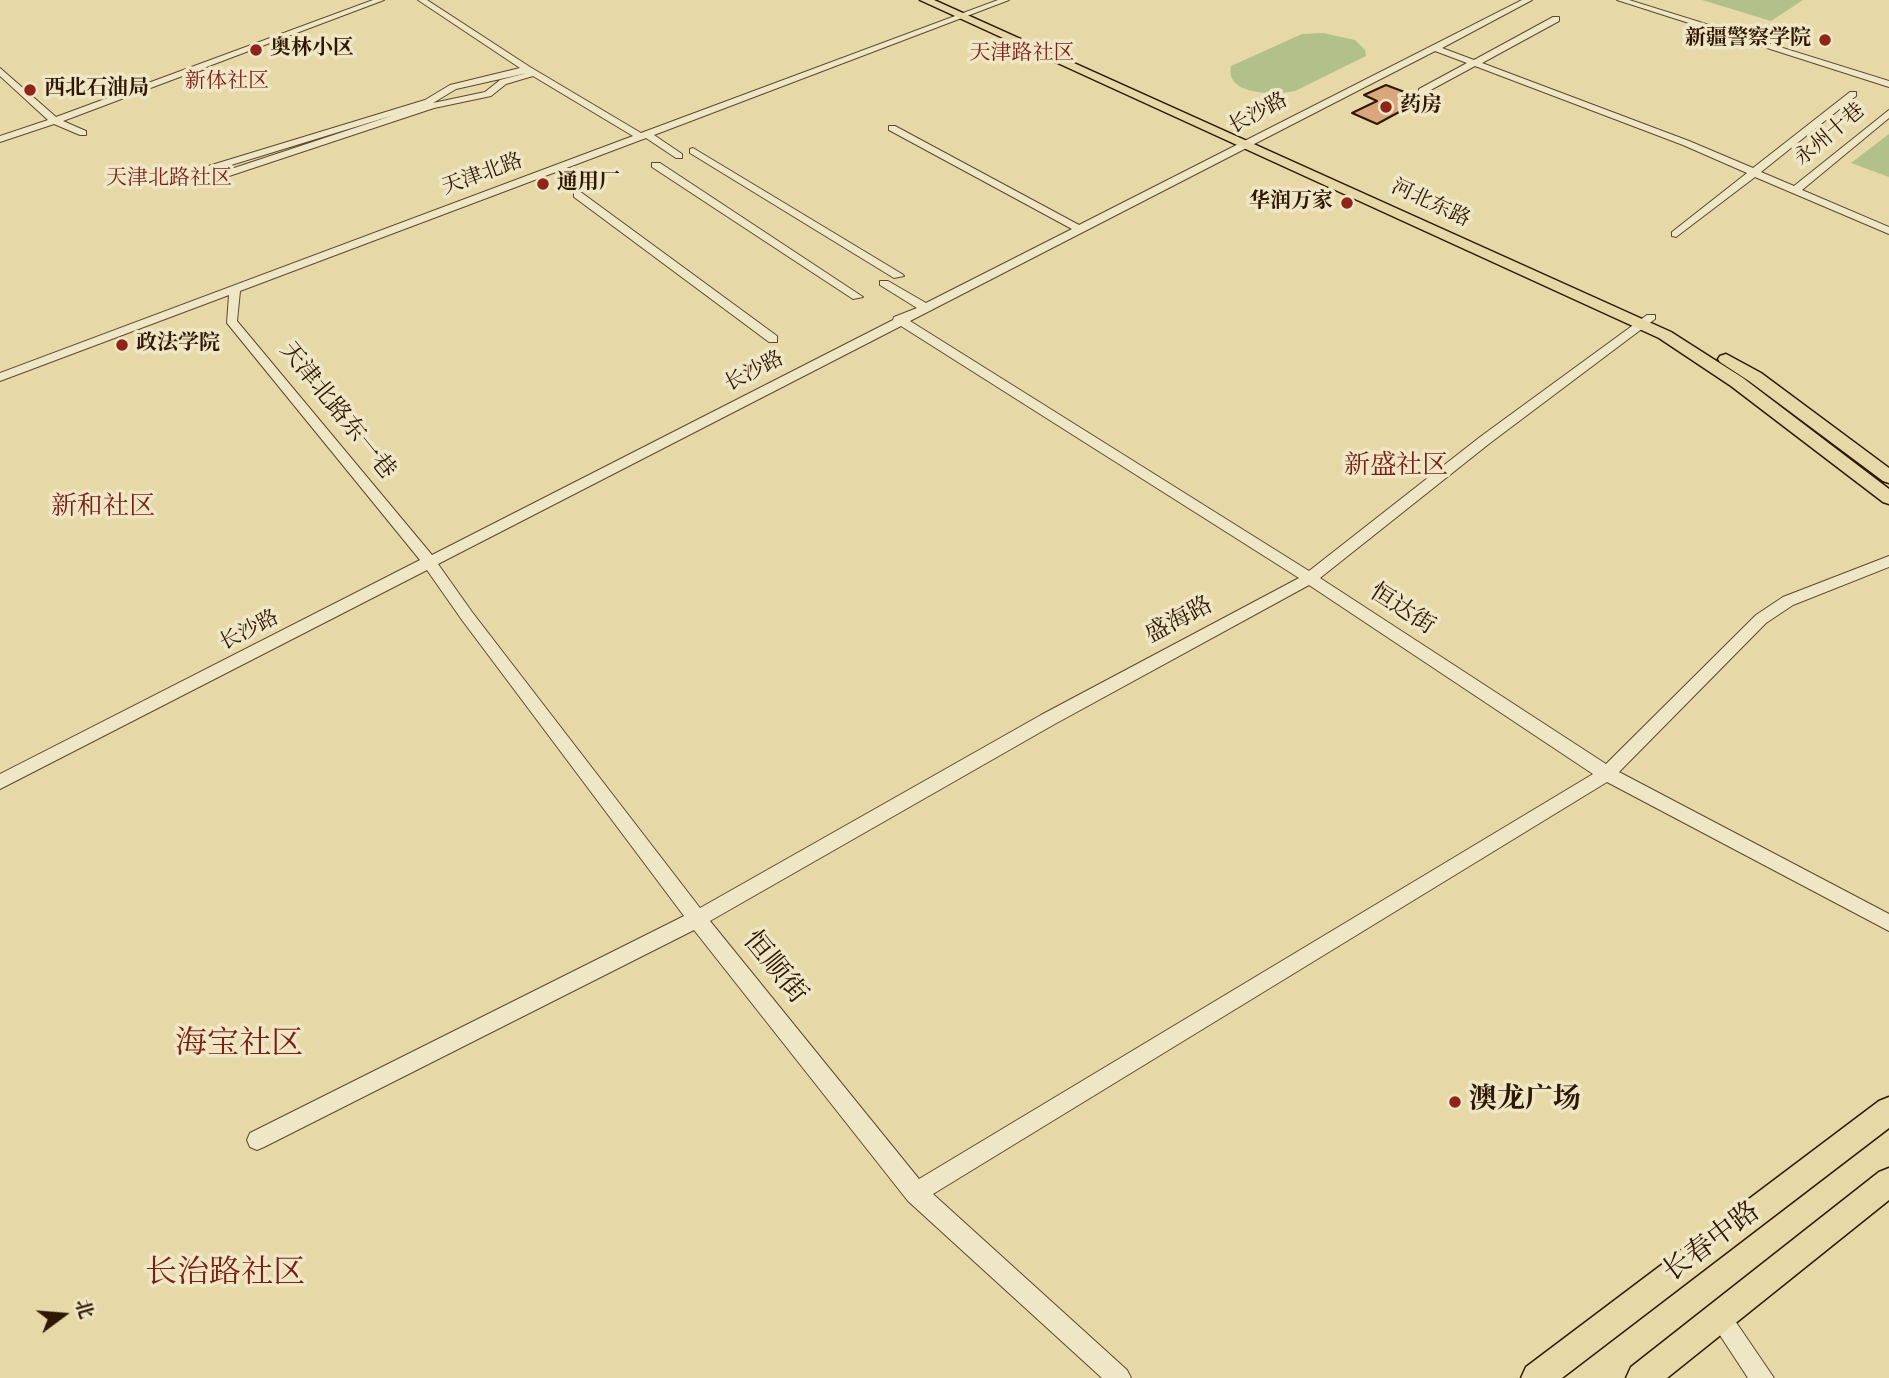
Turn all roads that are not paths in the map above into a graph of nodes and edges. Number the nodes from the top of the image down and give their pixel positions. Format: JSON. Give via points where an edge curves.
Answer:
{"nodes":[{"id":1,"x":380,"y":0,"type":"edge"},
{"id":2,"x":422,"y":0,"type":"edge"},
{"id":3,"x":925,"y":0,"type":"edge"},
{"id":4,"x":959,"y":0,"type":"edge"},
{"id":5,"x":1005,"y":0,"type":"edge"},
{"id":6,"x":1517,"y":0,"type":"edge"},
{"id":7,"x":1528,"y":0,"type":"edge"},
{"id":8,"x":1621,"y":0,"type":"edge"},
{"id":9,"x":985,"y":12,"type":"junction"},
{"id":10,"x":959,"y":15,"type":"junction"},
{"id":11,"x":1556,"y":19,"type":"dead end"},
{"id":12,"x":1435,"y":48,"type":"junction"},
{"id":13,"x":1475,"y":63,"type":"junction"},
{"id":14,"x":0,"y":71,"type":"edge"},
{"id":15,"x":531,"y":71,"type":"junction"},
{"id":16,"x":1889,"y":84,"type":"edge"},
{"id":17,"x":1422,"y":91,"type":"dead end"},
{"id":18,"x":1853,"y":94,"type":"dead end"},
{"id":19,"x":1192,"y":106,"type":"dead end"},
{"id":20,"x":1889,"y":113,"type":"edge"},
{"id":21,"x":55,"y":121,"type":"junction"},
{"id":22,"x":892,"y":128,"type":"dead end"},
{"id":23,"x":83,"y":133,"type":"dead end"},
{"id":24,"x":641,"y":135,"type":"junction"},
{"id":25,"x":0,"y":139,"type":"edge"},
{"id":26,"x":1251,"y":139,"type":"junction"},
{"id":27,"x":692,"y":151,"type":"dead end"},
{"id":28,"x":679,"y":156,"type":"dead end"},
{"id":29,"x":656,"y":165,"type":"dead end"},
{"id":30,"x":1753,"y":171,"type":"junction"},
{"id":31,"x":1797,"y":189,"type":"junction"},
{"id":32,"x":578,"y":195,"type":"dead end"},
{"id":33,"x":1074,"y":226,"type":"junction"},
{"id":34,"x":1889,"y":231,"type":"edge"},
{"id":35,"x":1676,"y":234,"type":"dead end"},
{"id":36,"x":898,"y":276,"type":"dead end"},
{"id":37,"x":884,"y":283,"type":"dead end"},
{"id":38,"x":235,"y":289,"type":"junction"},
{"id":39,"x":857,"y":297,"type":"dead end"},
{"id":40,"x":922,"y":306,"type":"junction"},
{"id":41,"x":901,"y":320,"type":"junction"},
{"id":42,"x":1646,"y":320,"type":"junction"},
{"id":43,"x":773,"y":339,"type":"dead end"},
{"id":44,"x":0,"y":366,"type":"edge"},
{"id":45,"x":0,"y":377,"type":"edge"},
{"id":46,"x":1889,"y":477,"type":"edge"},
{"id":47,"x":1889,"y":498,"type":"edge"},
{"id":48,"x":427,"y":560,"type":"junction"},
{"id":49,"x":1889,"y":561,"type":"edge"},
{"id":50,"x":1310,"y":578,"type":"junction"},
{"id":51,"x":0,"y":772,"type":"edge"},
{"id":52,"x":1607,"y":774,"type":"junction"},
{"id":53,"x":0,"y":782,"type":"edge"},
{"id":54,"x":697,"y":919,"type":"junction"},
{"id":55,"x":1889,"y":923,"type":"edge"},
{"id":56,"x":1889,"y":1111,"type":"edge"},
{"id":57,"x":257,"y":1140,"type":"dead end"},
{"id":58,"x":1889,"y":1182,"type":"edge"},
{"id":59,"x":916,"y":1193,"type":"junction"},
{"id":60,"x":1718,"y":1318,"type":"junction"},
{"id":61,"x":1119,"y":1378,"type":"edge"},
{"id":62,"x":1537,"y":1378,"type":"edge"},
{"id":63,"x":1642,"y":1378,"type":"edge"},
{"id":64,"x":1762,"y":1378,"type":"edge"}],
"edges":[{"from":1,"to":21,"type":"street"},
{"from":2,"to":15,"type":"street"},
{"from":3,"to":10,"type":"main road","name":"河北东路"},
{"from":4,"to":9,"type":"main road"},
{"from":5,"to":9,"type":"street","name":"天津北路"},
{"from":6,"to":26,"type":"street","name":"长沙路"},
{"from":7,"to":12,"type":"street","name":"长沙路"},
{"from":8,"to":16,"type":"street"},
{"from":9,"to":10,"type":"street","name":"天津北路"},
{"from":10,"to":24,"type":"street","name":"天津北路"},
{"from":10,"to":26,"type":"main road","name":"河北东路"},
{"from":11,"to":13,"type":"street"},
{"from":12,"to":13,"type":"street"},
{"from":12,"to":26,"type":"street","name":"长沙路"},
{"from":13,"to":17,"type":"street"},
{"from":13,"to":30,"type":"street"},
{"from":14,"to":21,"type":"street"},
{"from":15,"to":15,"type":"street","via":[[503,82],[488,94],[432,106],[213,178],[209,169],[428,102],[453,87]]},
{"from":15,"to":24,"type":"street"},
{"from":18,"to":30,"type":"street"},
{"from":19,"to":26,"type":"main road"},
{"from":20,"to":31,"type":"street","name":"永州十巷"},
{"from":21,"to":23,"type":"street"},
{"from":21,"to":25,"type":"street"},
{"from":22,"to":33,"type":"street"},
{"from":24,"to":28,"type":"street"},
{"from":24,"to":38,"type":"street","name":"天津北路"},
{"from":24,"to":44,"type":"street","name":"天津北路"},
{"from":26,"to":33,"type":"street","name":"长沙路"},
{"from":26,"to":41,"type":"street","name":"长沙路"},
{"from":26,"to":42,"type":"main road","name":"河北东路"},
{"from":27,"to":36,"type":"street"},
{"from":29,"to":39,"type":"street"},
{"from":30,"to":31,"type":"street"},
{"from":30,"to":35,"type":"street"},
{"from":31,"to":34,"type":"street"},
{"from":32,"to":43,"type":"street"},
{"from":33,"to":40,"type":"street","name":"长沙路"},
{"from":37,"to":40,"type":"street"},
{"from":38,"to":45,"type":"street","name":"天津北路"},
{"from":38,"to":48,"type":"street","name":"天津北路东一巷","via":[[231,321]]},
{"from":40,"to":41,"type":"street","name":"长沙路"},
{"from":41,"to":48,"type":"street","name":"长沙路"},
{"from":41,"to":50,"type":"street","name":"恒达街"},
{"from":42,"to":46,"type":"main road","via":[[1678,328],[1755,377]]},
{"from":42,"to":47,"type":"main road","name":"河北东路","via":[[1737,382]]},
{"from":42,"to":50,"type":"street","name":"盛海路"},
{"from":48,"to":51,"type":"street","name":"长沙路"},
{"from":48,"to":53,"type":"street","name":"长沙路"},
{"from":48,"to":54,"type":"street","name":"恒顺街"},
{"from":49,"to":52,"type":"street","via":[[1788,601],[1761,619]]},
{"from":50,"to":52,"type":"street","name":"恒达街"},
{"from":50,"to":54,"type":"street","name":"盛海路","via":[[1047,720]]},
{"from":52,"to":55,"type":"street","name":"恒达街"},
{"from":52,"to":59,"type":"street"},
{"from":54,"to":57,"type":"street","name":"盛海路"},
{"from":54,"to":59,"type":"street","name":"恒顺街"},
{"from":56,"to":62,"type":"main road","name":"长春中路"},
{"from":58,"to":60,"type":"main road"},
{"from":59,"to":61,"type":"street","name":"恒顺街"},
{"from":60,"to":63,"type":"main road"},
{"from":60,"to":64,"type":"street"}]}
